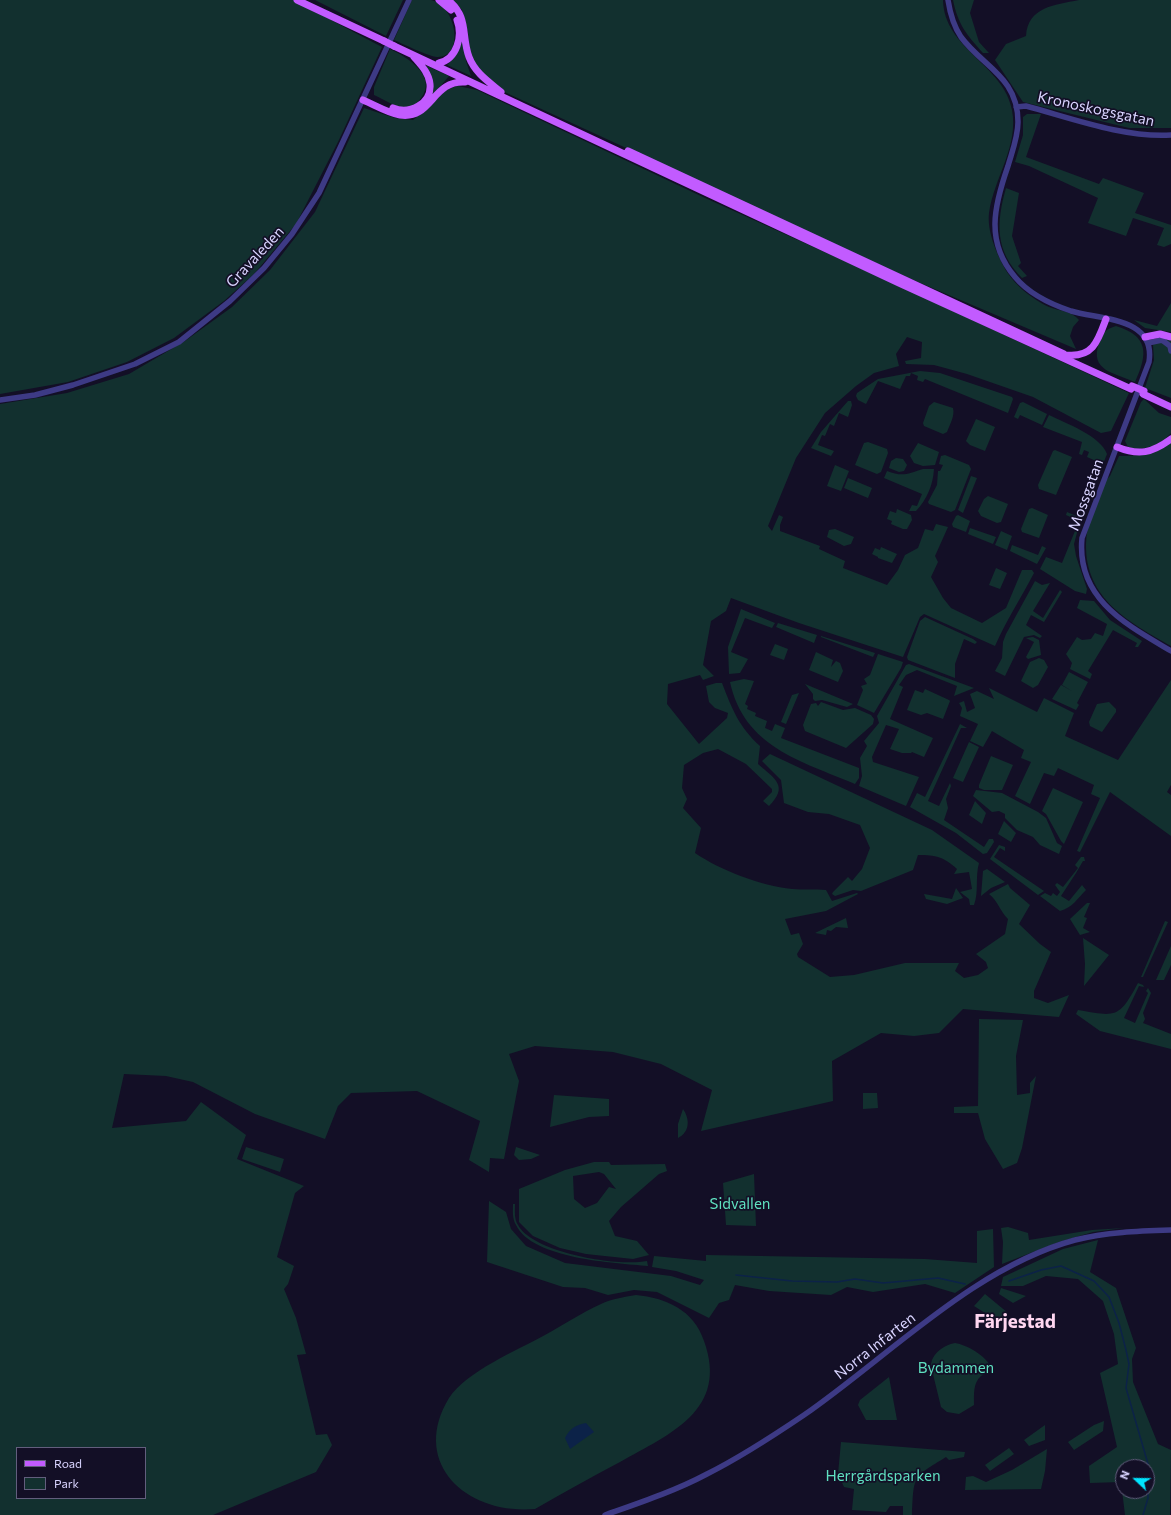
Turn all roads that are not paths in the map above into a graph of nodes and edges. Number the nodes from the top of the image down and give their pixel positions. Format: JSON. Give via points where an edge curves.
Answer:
{"nodes":[{"id":1,"x":296,"y":0,"type":"edge"},
{"id":2,"x":306,"y":0,"type":"edge"},
{"id":3,"x":409,"y":0,"type":"edge"},
{"id":4,"x":439,"y":0,"type":"edge"},
{"id":5,"x":448,"y":0,"type":"edge"},
{"id":6,"x":948,"y":0,"type":"edge"},
{"id":7,"x":385,"y":40,"type":"junction"},
{"id":8,"x":395,"y":44,"type":"junction"},
{"id":9,"x":411,"y":54,"type":"junction"},
{"id":10,"x":439,"y":63,"type":"junction"},
{"id":11,"x":468,"y":82,"type":"junction"},
{"id":12,"x":501,"y":92,"type":"junction"},
{"id":13,"x":364,"y":97,"type":"junction"},
{"id":14,"x":1016,"y":107,"type":"junction"},
{"id":15,"x":1171,"y":135,"type":"edge"},
{"id":16,"x":1106,"y":319,"type":"junction"},
{"id":17,"x":1171,"y":337,"type":"edge"},
{"id":18,"x":1146,"y":340,"type":"junction"},
{"id":19,"x":1171,"y":351,"type":"edge"},
{"id":20,"x":1066,"y":355,"type":"junction"},
{"id":21,"x":1131,"y":387,"type":"junction"},
{"id":22,"x":1143,"y":393,"type":"junction"},
{"id":23,"x":0,"y":400,"type":"edge"},
{"id":24,"x":1171,"y":403,"type":"edge"},
{"id":25,"x":1171,"y":407,"type":"edge"},
{"id":26,"x":1171,"y":439,"type":"edge"},
{"id":27,"x":1117,"y":447,"type":"junction"},
{"id":28,"x":1171,"y":651,"type":"edge"},
{"id":29,"x":1171,"y":1230,"type":"edge"},
{"id":30,"x":605,"y":1515,"type":"edge"}],
"edges":[{"from":1,"to":7,"type":"main road"},
{"from":2,"to":7,"type":"main road"},
{"from":3,"to":13,"type":"street","name":"Gravaleden"},
{"from":4,"to":10,"type":"main road","via":[[454,13],[460,33],[454,52],[448,60]]},
{"from":5,"to":12,"type":"main road","via":[[462,18],[471,62],[481,76]]},
{"from":6,"to":14,"type":"street","via":[[951,18],[961,36],[974,52],[998,72],[1008,86]]},
{"from":7,"to":8,"type":"main road","bridge":true},
{"from":8,"to":9,"type":"main road"},
{"from":8,"to":10,"type":"main road"},
{"from":9,"to":11,"type":"main road"},
{"from":9,"to":13,"type":"main road","via":[[425,71],[430,83],[427,96],[418,107],[400,110]]},
{"from":10,"to":12,"type":"main road"},
{"from":11,"to":13,"type":"main road","via":[[447,84],[423,110],[409,115],[394,114]]},
{"from":11,"to":21,"type":"main road","via":[[986,324]]},
{"from":12,"to":20,"type":"main road"},
{"from":13,"to":23,"type":"street","name":"Gravaleden","via":[[310,209],[264,268],[230,301],[179,342],[134,364],[66,387]]},
{"from":14,"to":15,"type":"street","name":"Kronoskogsgatan","via":[[1026,106],[1118,130]]},
{"from":14,"to":16,"type":"street","via":[[1016,139],[996,200],[997,244],[1002,257],[1016,278],[1035,295],[1062,308]]},
{"from":16,"to":18,"type":"street","via":[[1130,325]]},
{"from":16,"to":20,"type":"main road","via":[[1094,346],[1081,355]]},
{"from":17,"to":18,"type":"main road","via":[[1160,334]]},
{"from":18,"to":19,"type":"street","via":[[1162,340],[1168,344]]},
{"from":18,"to":27,"type":"street","name":"Mossgatan","via":[[1149,362]]},
{"from":20,"to":21,"type":"main road"},
{"from":21,"to":22,"type":"main road"},
{"from":22,"to":24,"type":"main road"},
{"from":22,"to":25,"type":"main road"},
{"from":26,"to":27,"type":"main road","via":[[1143,452],[1132,452]]},
{"from":27,"to":28,"type":"street","name":"Mossgatan","via":[[1082,538],[1084,565],[1096,595],[1109,610]]},
{"from":29,"to":30,"type":"street","name":"Norra Infarten","via":[[1104,1234],[1075,1240],[1049,1248],[1001,1272],[953,1301],[806,1413],[746,1452],[706,1475]]}]}
